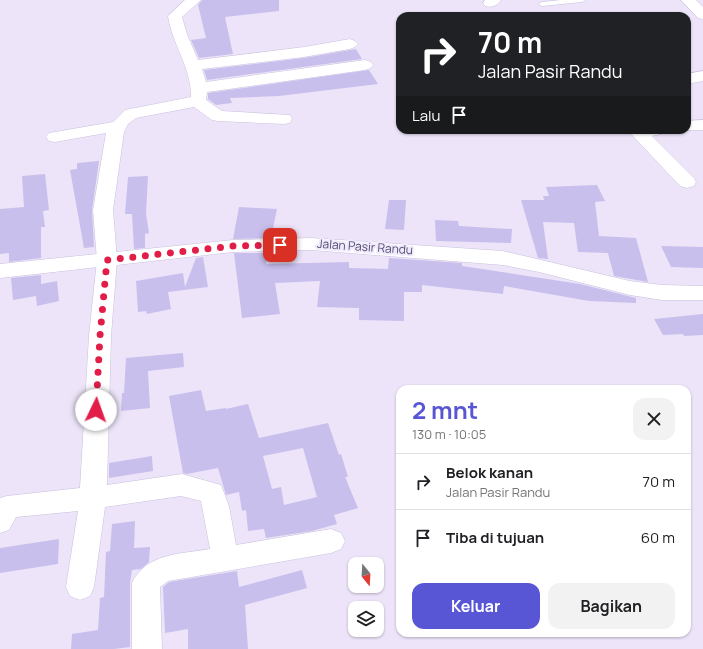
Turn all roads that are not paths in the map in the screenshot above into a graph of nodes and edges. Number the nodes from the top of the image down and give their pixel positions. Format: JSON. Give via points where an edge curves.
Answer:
{"nodes":[{"id":1,"x":194,"y":0,"type":"edge"},
{"id":2,"x":582,"y":0,"type":"edge"},
{"id":3,"x":688,"y":0,"type":"edge"},
{"id":4,"x":542,"y":4,"type":"dead end"},
{"id":5,"x":703,"y":15,"type":"edge"},
{"id":6,"x":350,"y":44,"type":"dead end"},
{"id":7,"x":364,"y":65,"type":"dead end"},
{"id":8,"x":191,"y":66,"type":"junction"},
{"id":9,"x":703,"y":76,"type":"edge"},
{"id":10,"x":691,"y":78,"type":"edge"},
{"id":11,"x":198,"y":95,"type":"junction"},
{"id":12,"x":284,"y":119,"type":"dead end"},
{"id":13,"x":703,"y":125,"type":"edge"},
{"id":14,"x":118,"y":126,"type":"junction"},
{"id":15,"x":691,"y":126,"type":"edge"},
{"id":16,"x":647,"y":134,"type":"edge"},
{"id":17,"x":55,"y":137,"type":"dead end"},
{"id":18,"x":688,"y":182,"type":"edge"},
{"id":19,"x":107,"y":260,"type":"junction"},
{"id":20,"x":0,"y":271,"type":"edge"},
{"id":21,"x":703,"y":293,"type":"edge"},
{"id":22,"x":93,"y":498,"type":"junction"},
{"id":23,"x":0,"y":522,"type":"edge"},
{"id":24,"x":331,"y":541,"type":"dead end"},
{"id":25,"x":225,"y":559,"type":"junction"},
{"id":26,"x":80,"y":587,"type":"dead end"},
{"id":27,"x":147,"y":649,"type":"edge"}],
"edges":[{"from":1,"to":8,"type":"street","via":[[174,16]]},
{"from":2,"to":4,"type":"lane"},
{"from":3,"to":5,"type":"street"},
{"from":6,"to":8,"type":"street"},
{"from":7,"to":11,"type":"street"},
{"from":8,"to":11,"type":"street"},
{"from":9,"to":10,"type":"street"},
{"from":11,"to":12,"type":"street","via":[[218,116]]},
{"from":11,"to":14,"type":"street","via":[[131,114]]},
{"from":13,"to":15,"type":"street"},
{"from":14,"to":17,"type":"street"},
{"from":14,"to":19,"type":"street","via":[[103,210]]},
{"from":16,"to":18,"type":"street"},
{"from":19,"to":20,"type":"street","name":"Jalan Pasir Randu"},
{"from":19,"to":21,"type":"street","name":"Jalan Pasir Randu","via":[[233,246],[311,244],[503,258],[530,262],[647,291],[668,294]]},
{"from":19,"to":22,"type":"street","via":[[100,336]]},
{"from":22,"to":23,"type":"street","via":[[7,507]]},
{"from":22,"to":25,"type":"street","via":[[182,485],[212,493]]},
{"from":22,"to":26,"type":"street"},
{"from":24,"to":25,"type":"street"},
{"from":25,"to":27,"type":"street","via":[[162,570],[152,576],[146,583]]}]}
